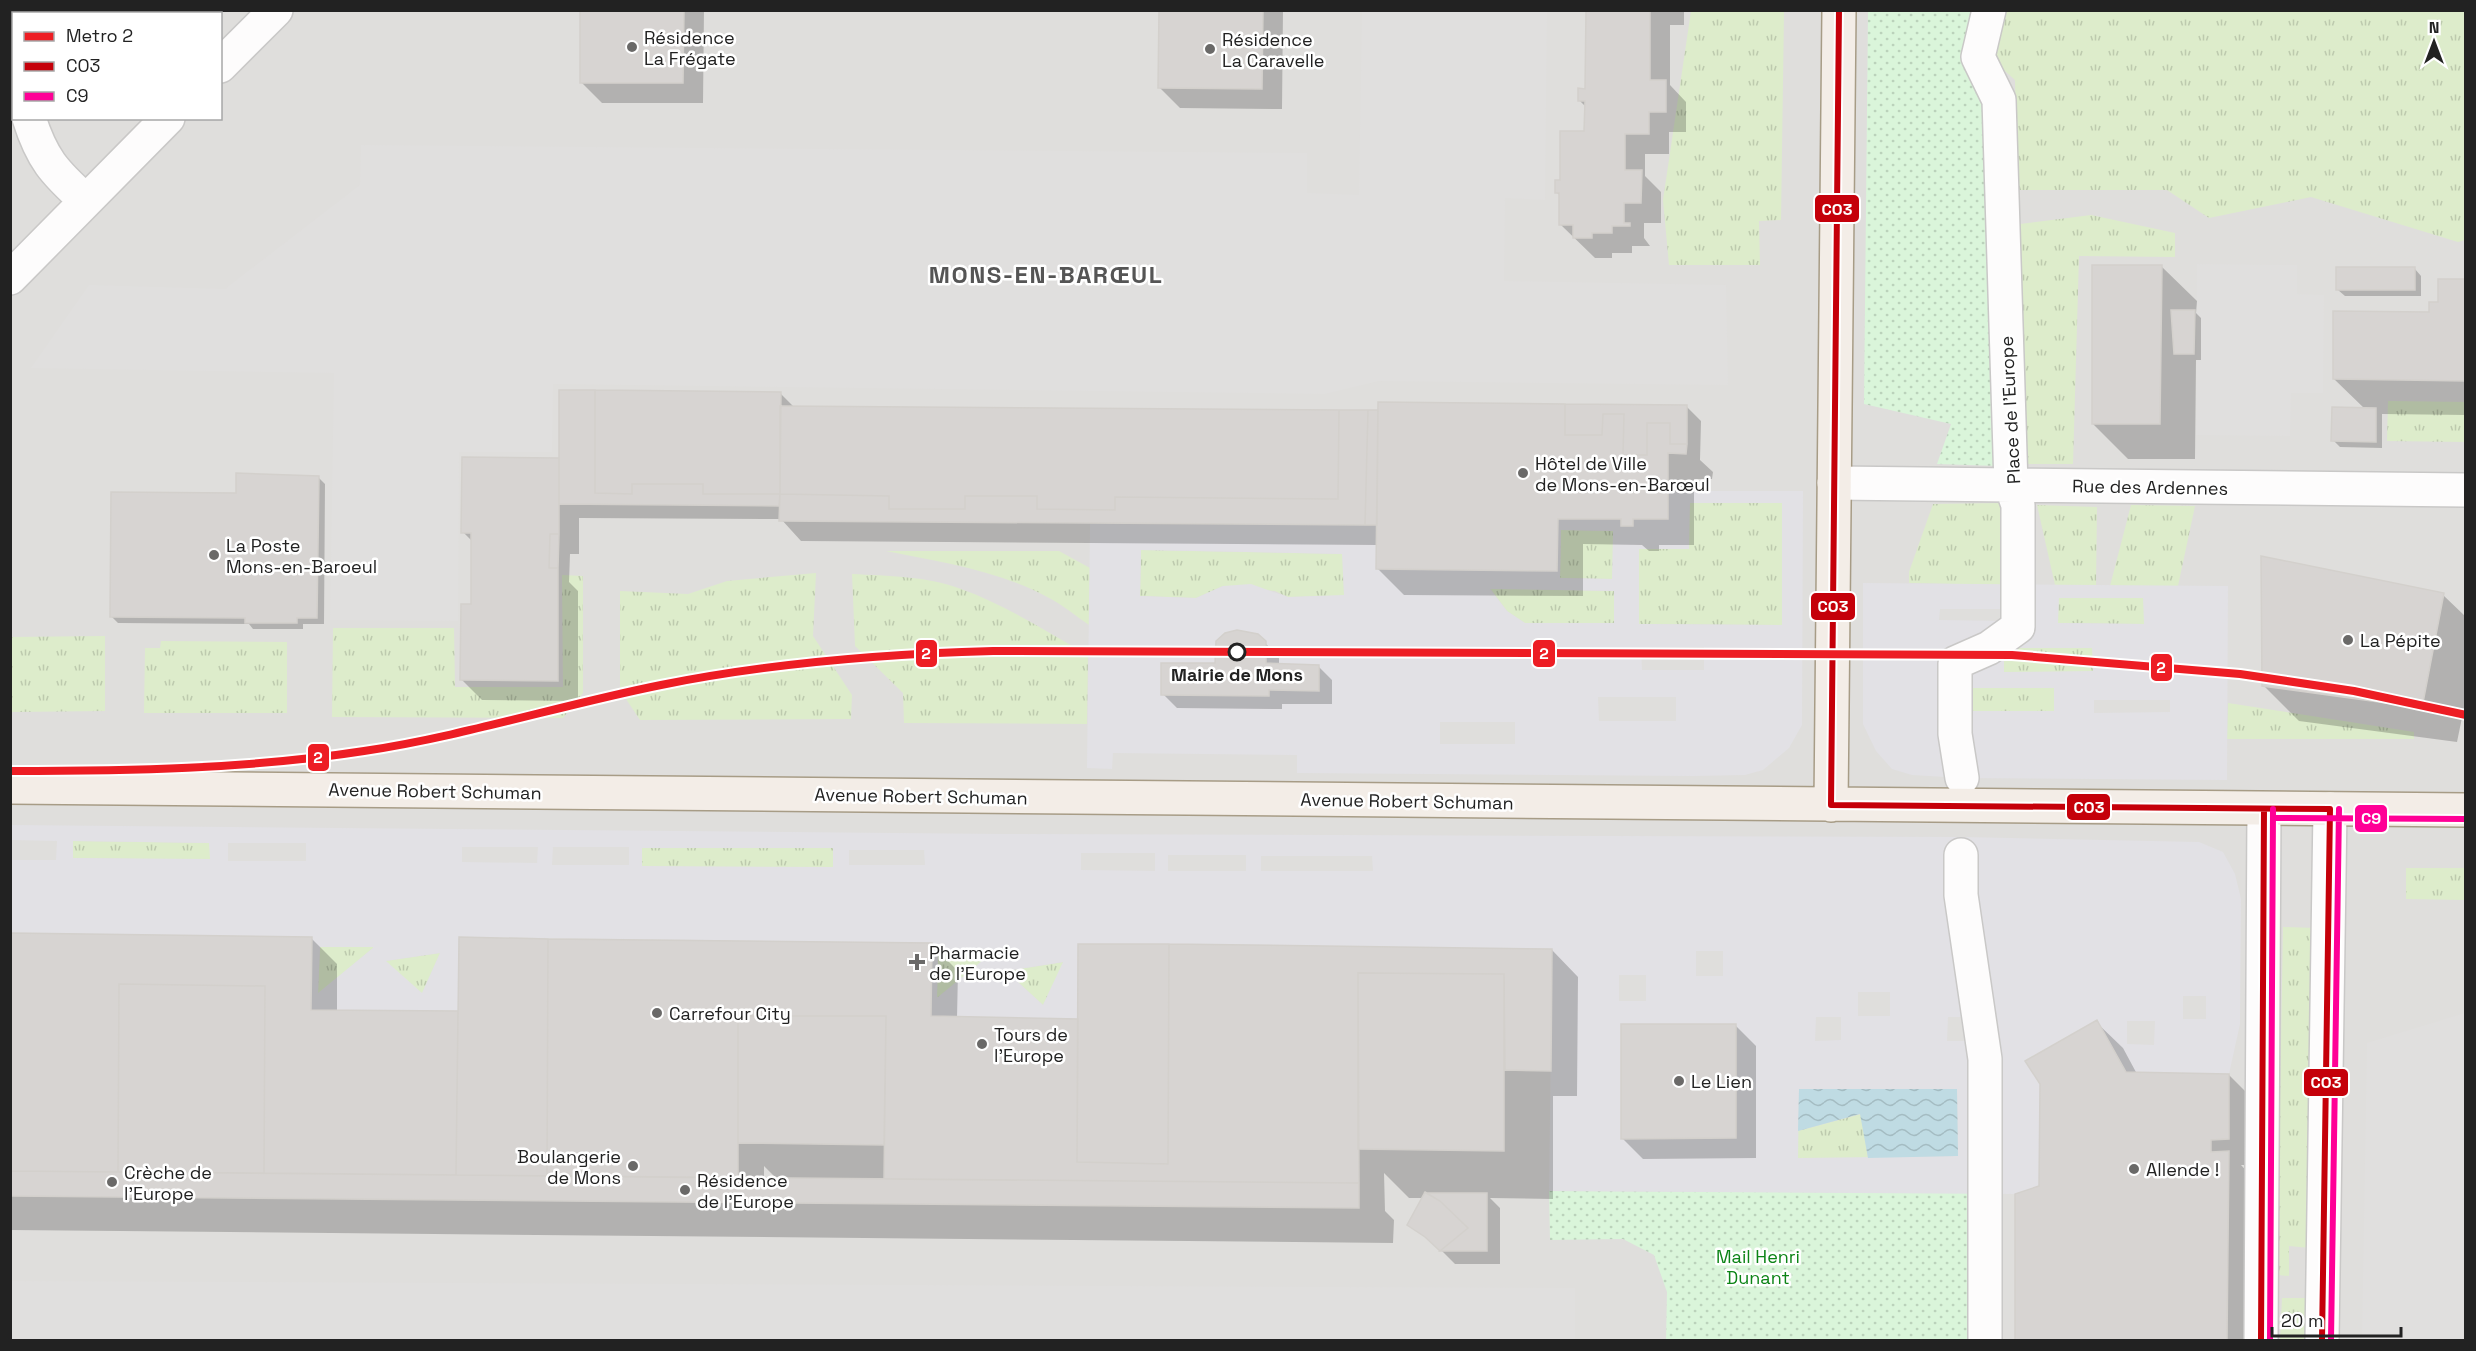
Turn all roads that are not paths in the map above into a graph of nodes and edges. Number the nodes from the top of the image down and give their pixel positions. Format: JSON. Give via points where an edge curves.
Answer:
{"nodes":[{"id":1,"x":276,"y":10,"type":"edge"},
{"id":2,"x":1839,"y":10,"type":"edge"},
{"id":3,"x":1989,"y":10,"type":"edge"},
{"id":4,"x":222,"y":64,"type":"edge"},
{"id":5,"x":30,"y":120,"type":"edge"},
{"id":6,"x":166,"y":120,"type":"edge"},
{"id":7,"x":85,"y":200,"type":"junction"},
{"id":8,"x":10,"y":278,"type":"edge"},
{"id":9,"x":1834,"y":483,"type":"junction"},
{"id":10,"x":2011,"y":485,"type":"junction"},
{"id":11,"x":2466,"y":490,"type":"edge"},
{"id":12,"x":1962,"y":778,"type":"dead end"},
{"id":13,"x":10,"y":787,"type":"edge"},
{"id":14,"x":1831,"y":805,"type":"junction"},
{"id":15,"x":2264,"y":809,"type":"junction"},
{"id":16,"x":2330,"y":809,"type":"junction"},
{"id":17,"x":2466,"y":810,"type":"edge"},
{"id":18,"x":1961,"y":855,"type":"dead end"},
{"id":19,"x":1986,"y":1341,"type":"edge"},
{"id":20,"x":2261,"y":1341,"type":"edge"},
{"id":21,"x":2322,"y":1341,"type":"edge"}],
"edges":[{"from":1,"to":4,"type":"street"},
{"from":2,"to":9,"type":"main road"},
{"from":3,"to":10,"type":"street","name":"Place de l'Europe","via":[[1978,57],[2000,100]]},
{"from":5,"to":7,"type":"street","via":[[52,170]]},
{"from":6,"to":7,"type":"street"},
{"from":7,"to":8,"type":"street"},
{"from":9,"to":10,"type":"street","name":"Rue des Ardennes"},
{"from":9,"to":14,"type":"main road"},
{"from":10,"to":11,"type":"street","name":"Rue des Ardennes"},
{"from":10,"to":12,"type":"street","name":"Place de l'Europe","via":[[2019,505],[2018,627],[1989,648],[1955,663],[1955,734]]},
{"from":13,"to":14,"type":"main road","name":"Avenue Robert Schuman"},
{"from":14,"to":15,"type":"main road","name":"Avenue Robert Schuman"},
{"from":15,"to":16,"type":"main road","name":"Avenue Robert Schuman"},
{"from":15,"to":20,"type":"street"},
{"from":16,"to":17,"type":"main road","name":"Avenue Robert Schuman"},
{"from":16,"to":21,"type":"street"},
{"from":18,"to":19,"type":"street","via":[[1961,895],[1985,1059]]}]}
